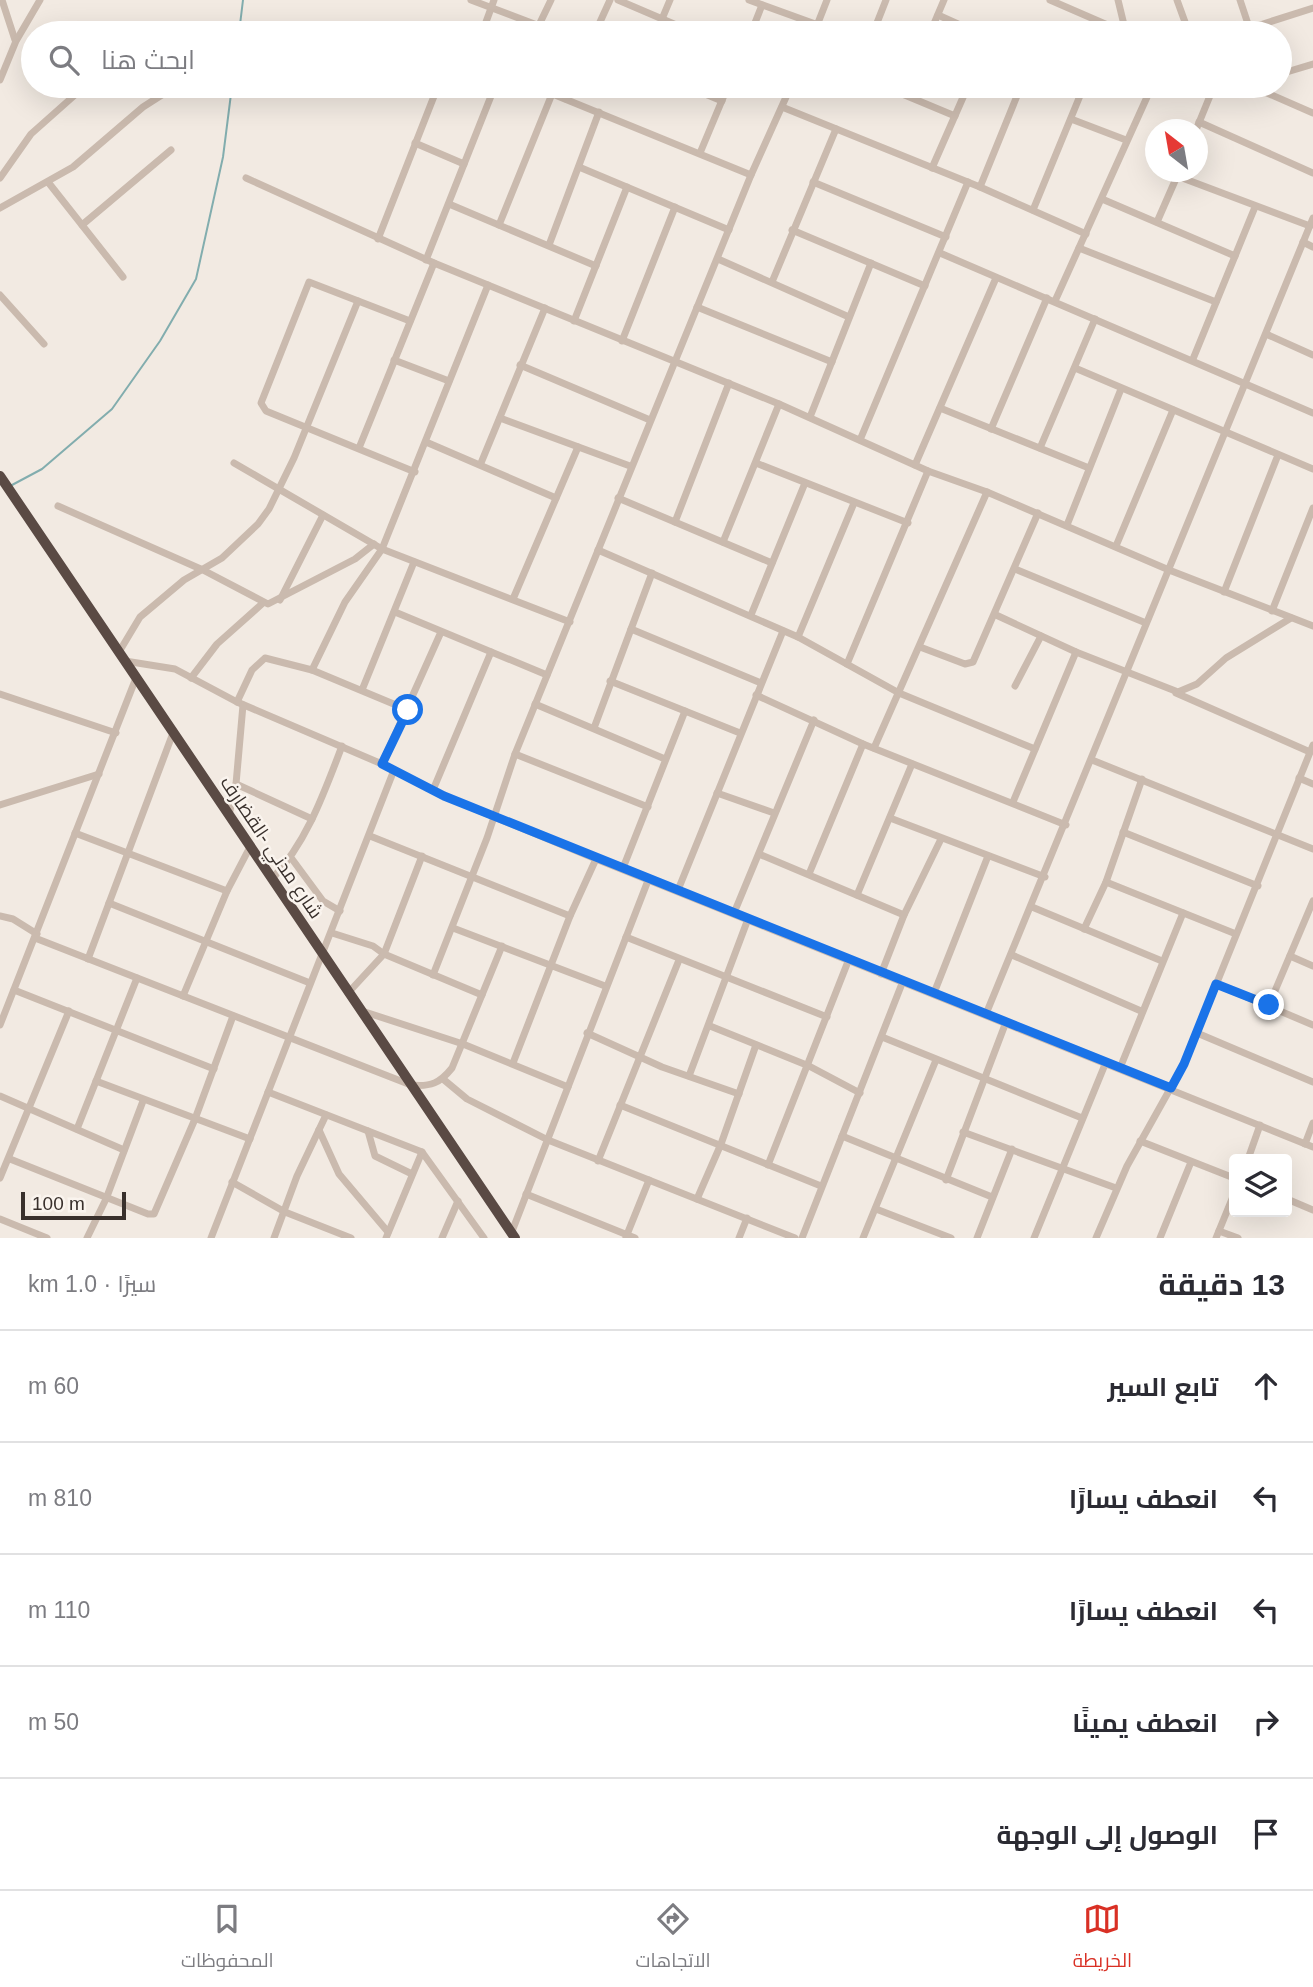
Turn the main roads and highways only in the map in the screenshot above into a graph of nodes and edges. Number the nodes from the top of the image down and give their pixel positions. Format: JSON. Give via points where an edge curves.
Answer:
{"nodes":[{"id":1,"x":0,"y":476,"type":"edge"},
{"id":2,"x":512,"y":1236,"type":"edge"}],
"edges":[{"from":1,"to":2,"type":"highway","name":"شارع مدني -القضارف"}]}
